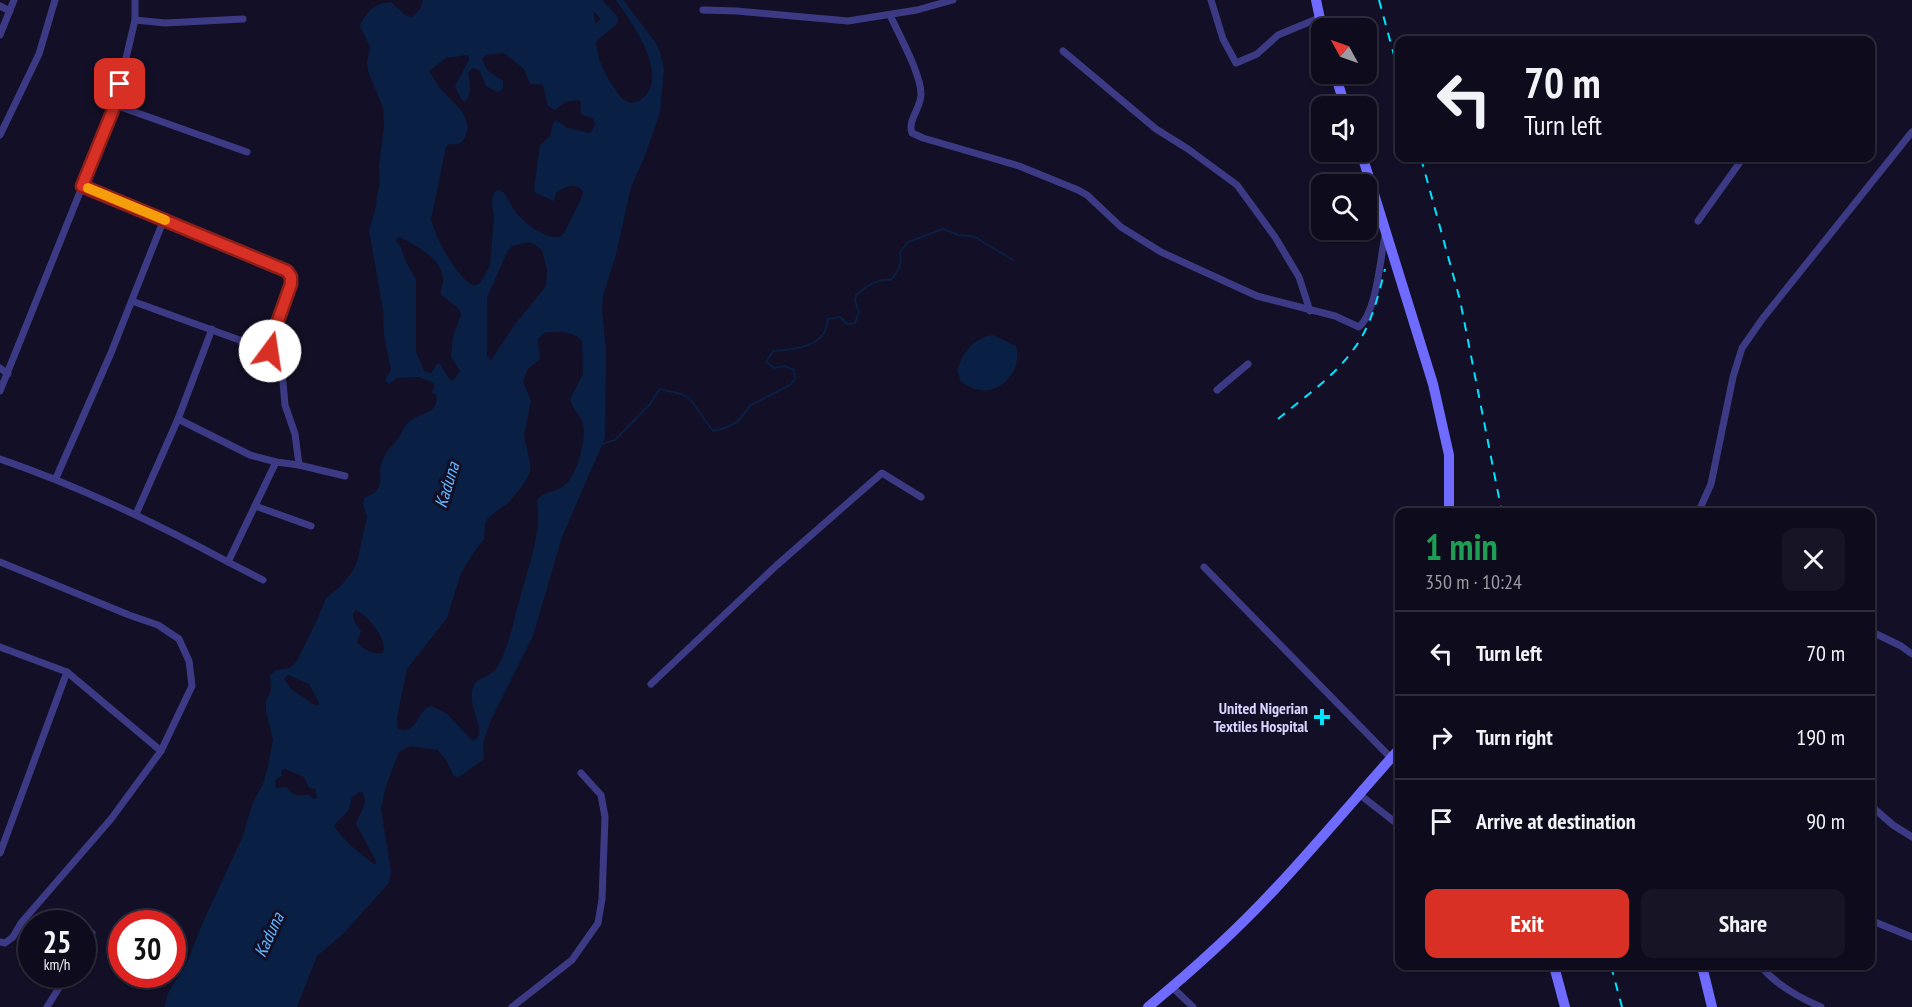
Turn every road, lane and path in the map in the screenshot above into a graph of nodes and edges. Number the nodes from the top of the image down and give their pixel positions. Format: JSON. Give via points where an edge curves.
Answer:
{"nodes":[{"id":1,"x":14,"y":0,"type":"edge"},
{"id":2,"x":55,"y":0,"type":"edge"},
{"id":3,"x":135,"y":0,"type":"edge"},
{"id":4,"x":953,"y":0,"type":"edge"},
{"id":5,"x":1211,"y":0,"type":"edge"},
{"id":6,"x":1316,"y":0,"type":"edge"},
{"id":7,"x":0,"y":6,"type":"edge"},
{"id":8,"x":703,"y":10,"type":"dead end"},
{"id":9,"x":10,"y":11,"type":"junction"},
{"id":10,"x":890,"y":15,"type":"junction"},
{"id":11,"x":1319,"y":18,"type":"edge"},
{"id":12,"x":243,"y":19,"type":"dead end"},
{"id":13,"x":135,"y":20,"type":"junction"},
{"id":14,"x":1311,"y":26,"type":"edge"},
{"id":15,"x":0,"y":35,"type":"edge"},
{"id":16,"x":1063,"y":51,"type":"dead end"},
{"id":17,"x":115,"y":105,"type":"junction"},
{"id":18,"x":1912,"y":132,"type":"edge"},
{"id":19,"x":0,"y":135,"type":"edge"},
{"id":20,"x":247,"y":152,"type":"dead end"},
{"id":21,"x":1364,"y":162,"type":"edge"},
{"id":22,"x":1740,"y":162,"type":"edge"},
{"id":23,"x":82,"y":186,"type":"junction"},
{"id":24,"x":164,"y":219,"type":"junction"},
{"id":25,"x":1698,"y":221,"type":"dead end"},
{"id":26,"x":1386,"y":234,"type":"junction"},
{"id":27,"x":132,"y":301,"type":"junction"},
{"id":28,"x":1310,"y":311,"type":"junction"},
{"id":29,"x":212,"y":329,"type":"junction"},
{"id":30,"x":270,"y":351,"type":"junction"},
{"id":31,"x":1248,"y":364,"type":"dead end"},
{"id":32,"x":0,"y":368,"type":"edge"},
{"id":33,"x":8,"y":374,"type":"junction"},
{"id":34,"x":1217,"y":390,"type":"dead end"},
{"id":35,"x":0,"y":391,"type":"edge"},
{"id":36,"x":178,"y":419,"type":"junction"},
{"id":37,"x":0,"y":459,"type":"edge"},
{"id":38,"x":276,"y":462,"type":"junction"},
{"id":39,"x":299,"y":465,"type":"junction"},
{"id":40,"x":345,"y":476,"type":"dead end"},
{"id":41,"x":56,"y":478,"type":"junction"},
{"id":42,"x":921,"y":497,"type":"dead end"},
{"id":43,"x":255,"y":506,"type":"junction"},
{"id":44,"x":1449,"y":508,"type":"edge"},
{"id":45,"x":1700,"y":508,"type":"edge"},
{"id":46,"x":136,"y":514,"type":"junction"},
{"id":47,"x":311,"y":526,"type":"dead end"},
{"id":48,"x":0,"y":562,"type":"edge"},
{"id":49,"x":228,"y":562,"type":"junction"},
{"id":50,"x":1204,"y":567,"type":"dead end"},
{"id":51,"x":262,"y":580,"type":"dead end"},
{"id":52,"x":1875,"y":633,"type":"edge"},
{"id":53,"x":0,"y":647,"type":"edge"},
{"id":54,"x":1912,"y":654,"type":"edge"},
{"id":55,"x":67,"y":672,"type":"junction"},
{"id":56,"x":651,"y":684,"type":"dead end"},
{"id":57,"x":162,"y":751,"type":"junction"},
{"id":58,"x":1395,"y":754,"type":"edge"},
{"id":59,"x":1391,"y":758,"type":"junction"},
{"id":60,"x":581,"y":773,"type":"dead end"},
{"id":61,"x":1359,"y":794,"type":"junction"},
{"id":62,"x":1875,"y":809,"type":"edge"},
{"id":63,"x":1395,"y":822,"type":"edge"},
{"id":64,"x":1912,"y":837,"type":"edge"},
{"id":65,"x":0,"y":853,"type":"edge"},
{"id":66,"x":1875,"y":922,"type":"edge"},
{"id":67,"x":1912,"y":938,"type":"edge"},
{"id":68,"x":0,"y":942,"type":"edge"},
{"id":69,"x":1555,"y":970,"type":"edge"},
{"id":70,"x":1703,"y":970,"type":"edge"},
{"id":71,"x":1764,"y":970,"type":"edge"},
{"id":72,"x":1172,"y":987,"type":"junction"},
{"id":73,"x":59,"y":988,"type":"edge"},
{"id":74,"x":47,"y":1007,"type":"edge"},
{"id":75,"x":512,"y":1007,"type":"edge"},
{"id":76,"x":1148,"y":1007,"type":"edge"},
{"id":77,"x":1193,"y":1007,"type":"edge"},
{"id":78,"x":1565,"y":1007,"type":"edge"},
{"id":79,"x":1712,"y":1007,"type":"edge"},
{"id":80,"x":1821,"y":1007,"type":"edge"}],
"edges":[{"from":1,"to":9,"type":"street"},
{"from":2,"to":19,"type":"street","via":[[39,54]]},
{"from":3,"to":13,"type":"street"},
{"from":4,"to":10,"type":"street"},
{"from":5,"to":14,"type":"street","via":[[1223,39],[1236,63],[1257,54],[1278,35]]},
{"from":6,"to":11,"type":"street"},
{"from":7,"to":9,"type":"street"},
{"from":8,"to":10,"type":"street","via":[[848,21]]},
{"from":9,"to":15,"type":"street"},
{"from":10,"to":28,"type":"street","via":[[921,90],[910,126],[912,133],[1019,166],[1078,190],[1121,227],[1161,252],[1257,296]]},
{"from":12,"to":13,"type":"street","via":[[165,23]]},
{"from":13,"to":17,"type":"street"},
{"from":16,"to":28,"type":"street","via":[[1156,129],[1237,185],[1299,277]]},
{"from":17,"to":20,"type":"street"},
{"from":17,"to":23,"type":"street"},
{"from":18,"to":45,"type":"street","via":[[1742,348],[1711,484]]},
{"from":21,"to":26,"type":"street"},
{"from":22,"to":25,"type":"street"},
{"from":23,"to":24,"type":"street"},
{"from":23,"to":33,"type":"street"},
{"from":24,"to":27,"type":"street"},
{"from":24,"to":30,"type":"street","via":[[287,271],[291,284]]},
{"from":26,"to":28,"type":"street","via":[[1379,278],[1364,322],[1359,327],[1335,316]]},
{"from":26,"to":44,"type":"street","via":[[1433,384],[1449,454]]},
{"from":27,"to":29,"type":"street"},
{"from":27,"to":41,"type":"street"},
{"from":29,"to":30,"type":"street"},
{"from":29,"to":36,"type":"street"},
{"from":30,"to":39,"type":"street","via":[[283,382]]},
{"from":31,"to":34,"type":"street"},
{"from":32,"to":33,"type":"street"},
{"from":33,"to":35,"type":"street"},
{"from":36,"to":38,"type":"street","via":[[239,450]]},
{"from":36,"to":46,"type":"street"},
{"from":37,"to":41,"type":"street"},
{"from":38,"to":39,"type":"street"},
{"from":38,"to":43,"type":"street"},
{"from":39,"to":40,"type":"street"},
{"from":41,"to":46,"type":"street"},
{"from":42,"to":56,"type":"street","via":[[882,473]]},
{"from":43,"to":47,"type":"street"},
{"from":43,"to":49,"type":"street"},
{"from":46,"to":49,"type":"street"},
{"from":48,"to":57,"type":"street","via":[[158,625],[179,639],[189,661],[192,686]]},
{"from":49,"to":51,"type":"street"},
{"from":50,"to":59,"type":"street"},
{"from":52,"to":54,"type":"street"},
{"from":53,"to":55,"type":"street"},
{"from":55,"to":57,"type":"street"},
{"from":55,"to":65,"type":"street"},
{"from":57,"to":68,"type":"street","via":[[13,937]]},
{"from":58,"to":59,"type":"street"},
{"from":59,"to":61,"type":"street"},
{"from":60,"to":75,"type":"street","via":[[601,795],[605,817],[598,923],[572,960]]},
{"from":61,"to":63,"type":"street"},
{"from":61,"to":72,"type":"street","via":[[1269,895]]},
{"from":62,"to":64,"type":"street"},
{"from":66,"to":67,"type":"street"},
{"from":69,"to":78,"type":"street"},
{"from":70,"to":79,"type":"street"},
{"from":71,"to":80,"type":"street","via":[[1806,1001]]},
{"from":72,"to":76,"type":"street"},
{"from":72,"to":77,"type":"street"},
{"from":73,"to":74,"type":"street"}]}
